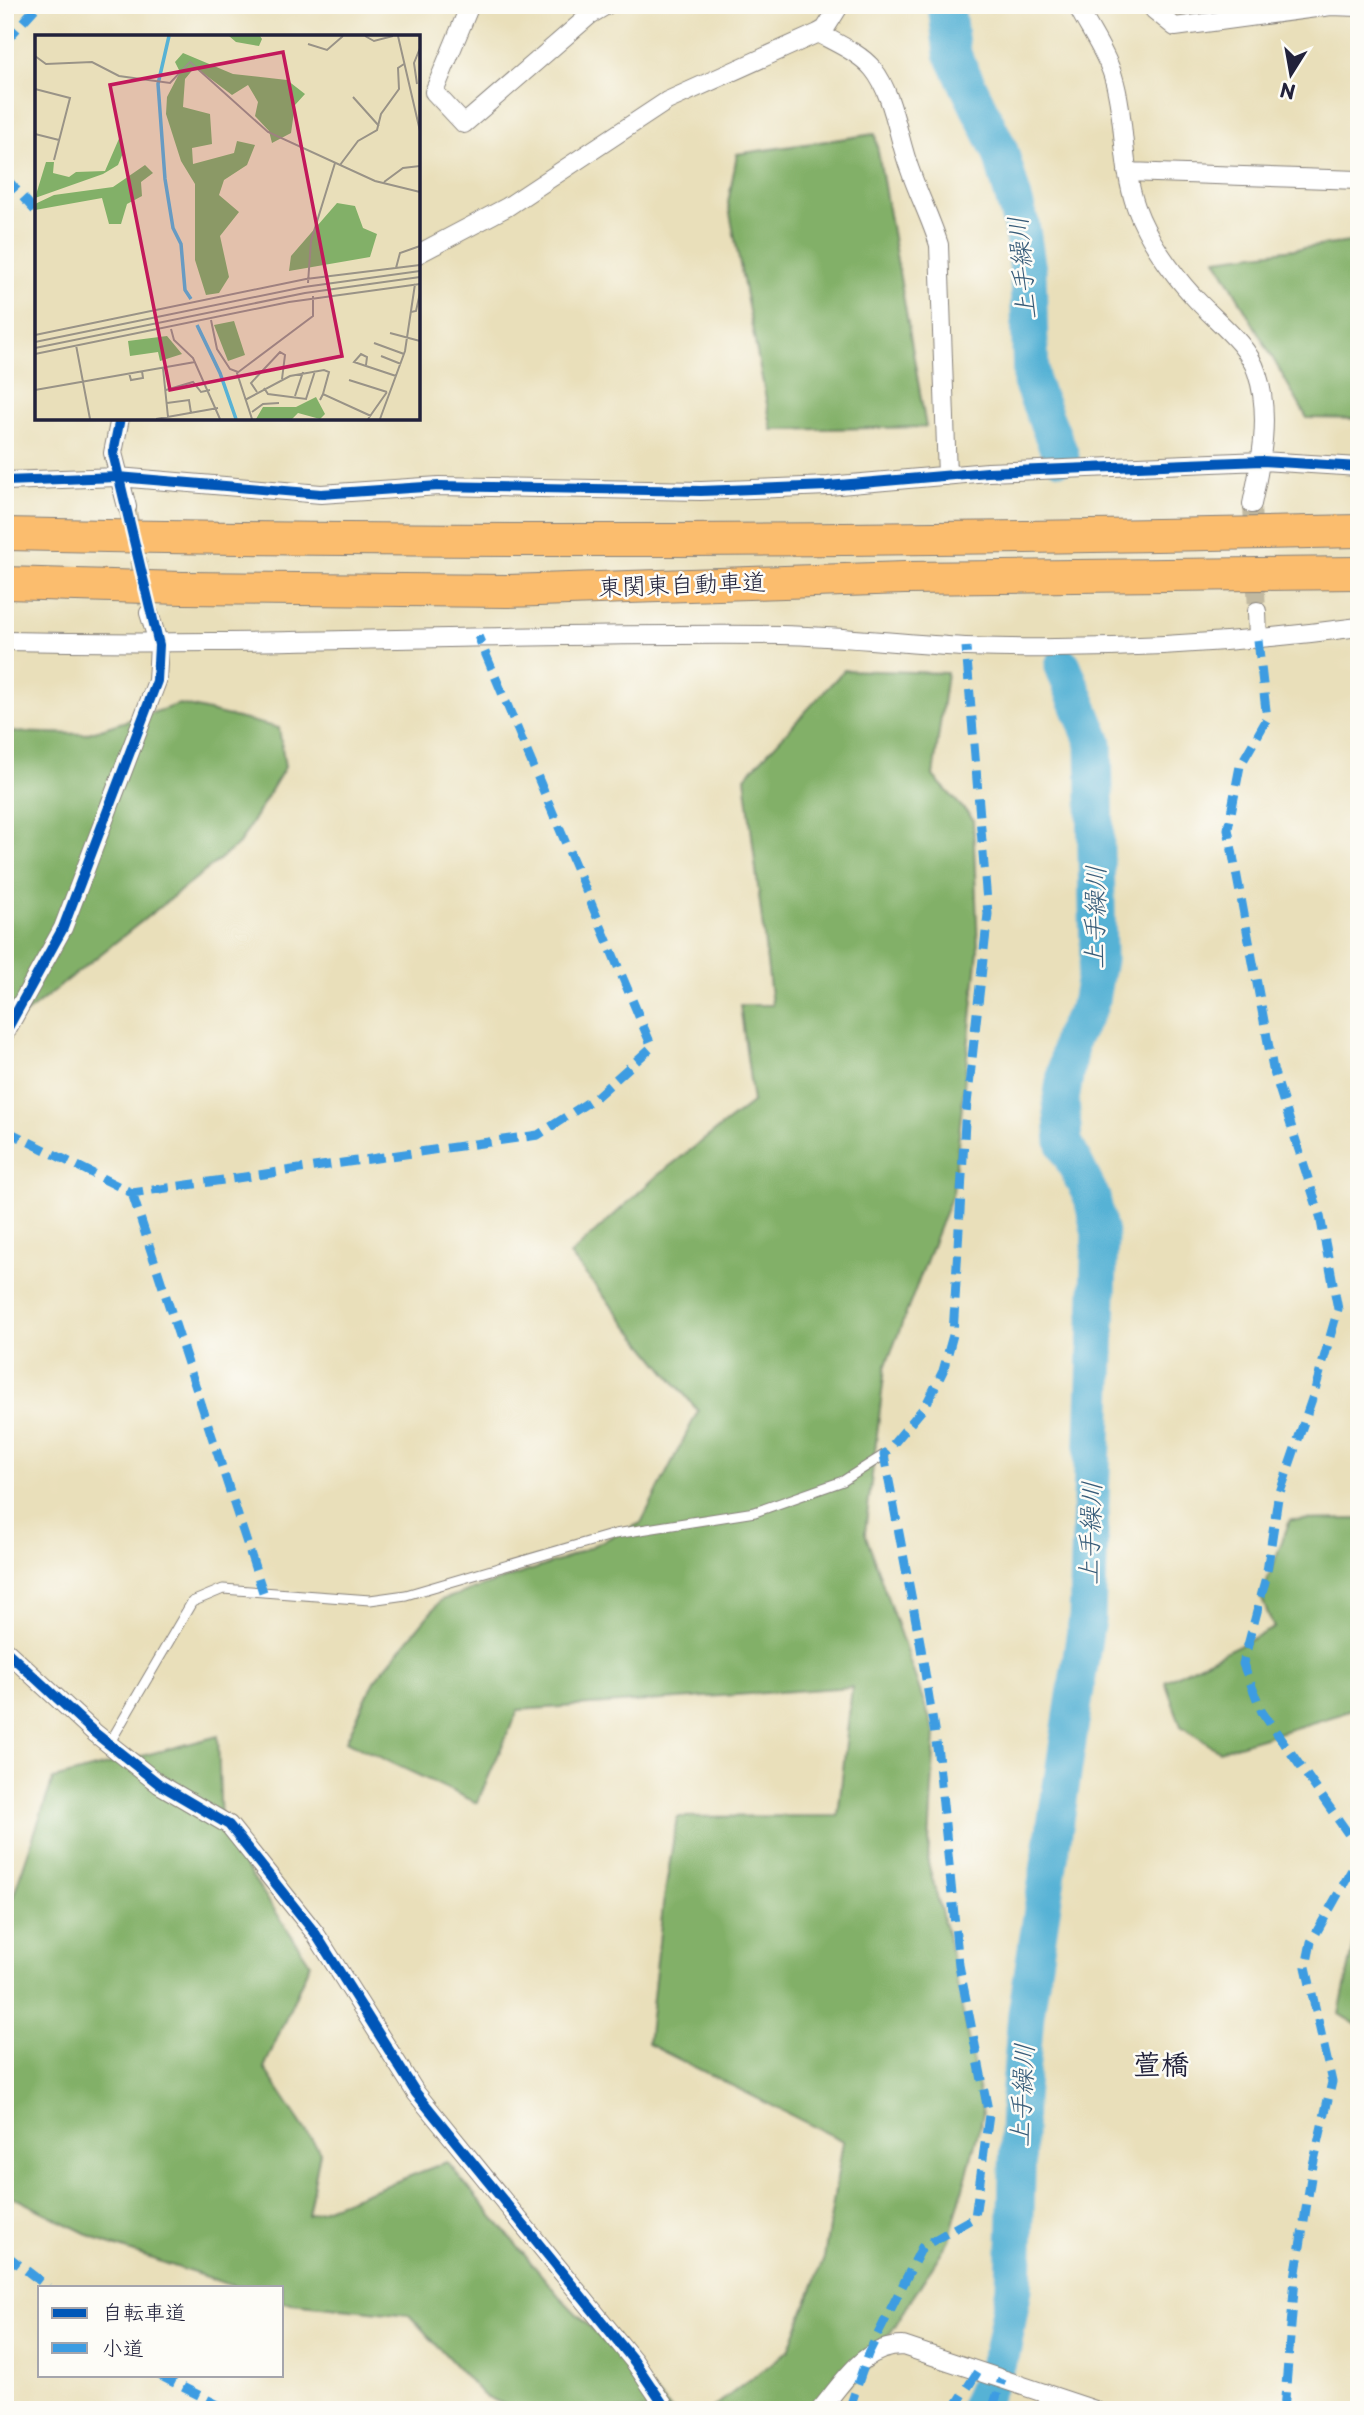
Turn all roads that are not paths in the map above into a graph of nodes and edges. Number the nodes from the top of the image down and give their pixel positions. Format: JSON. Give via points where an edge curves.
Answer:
{"nodes":[{"id":1,"x":470,"y":5,"type":"edge"},
{"id":2,"x":607,"y":5,"type":"edge"},
{"id":3,"x":840,"y":5,"type":"edge"},
{"id":4,"x":1077,"y":5,"type":"edge"},
{"id":5,"x":1153,"y":5,"type":"edge"},
{"id":6,"x":1359,"y":7,"type":"edge"},
{"id":7,"x":818,"y":33,"type":"junction"},
{"id":8,"x":1127,"y":172,"type":"junction"},
{"id":9,"x":1359,"y":180,"type":"edge"},
{"id":10,"x":420,"y":253,"type":"edge"},
{"id":11,"x":120,"y":420,"type":"edge"},
{"id":12,"x":1262,"y":461,"type":"junction"},
{"id":13,"x":1359,"y":467,"type":"edge"},
{"id":14,"x":947,"y":476,"type":"junction"},
{"id":15,"x":118,"y":477,"type":"junction"},
{"id":16,"x":5,"y":481,"type":"edge"},
{"id":17,"x":1251,"y":504,"type":"tunnel mouth"},
{"id":18,"x":127,"y":507,"type":"tunnel mouth"},
{"id":19,"x":1359,"y":531,"type":"edge"},
{"id":20,"x":5,"y":534,"type":"edge"},
{"id":21,"x":1359,"y":573,"type":"edge"},
{"id":22,"x":5,"y":583,"type":"edge"},
{"id":23,"x":1257,"y":611,"type":"tunnel mouth"},
{"id":24,"x":149,"y":613,"type":"tunnel mouth"},
{"id":25,"x":1359,"y":627,"type":"edge"},
{"id":26,"x":1258,"y":640,"type":"junction"},
{"id":27,"x":5,"y":641,"type":"edge"},
{"id":28,"x":159,"y":645,"type":"junction"},
{"id":29,"x":5,"y":1033,"type":"edge"},
{"id":30,"x":884,"y":1455,"type":"dead end"},
{"id":31,"x":5,"y":1650,"type":"edge"},
{"id":32,"x":109,"y":1744,"type":"junction"},
{"id":33,"x":667,"y":2410,"type":"edge"},
{"id":34,"x":820,"y":2410,"type":"edge"},
{"id":35,"x":1095,"y":2410,"type":"edge"}],
"edges":[{"from":1,"to":2,"type":"street","via":[[434,92],[464,124]]},
{"from":3,"to":7,"type":"street"},
{"from":4,"to":8,"type":"street","via":[[1113,75]]},
{"from":5,"to":6,"type":"street","via":[[1175,27],[1331,6]]},
{"from":7,"to":10,"type":"street","via":[[667,101],[507,207]]},
{"from":7,"to":14,"type":"street","via":[[873,69],[939,245]]},
{"from":8,"to":9,"type":"street"},
{"from":8,"to":12,"type":"street","via":[[1136,208],[1157,246],[1257,371],[1264,413]]},
{"from":11,"to":15,"type":"street","via":[[113,453]]},
{"from":12,"to":13,"type":"street"},
{"from":12,"to":14,"type":"street"},
{"from":12,"to":17,"type":"street"},
{"from":14,"to":15,"type":"street","via":[[701,491],[439,486],[321,494]]},
{"from":15,"to":16,"type":"street"},
{"from":15,"to":18,"type":"street"},
{"from":19,"to":20,"type":"highway","name":"東関東自動車道","via":[[860,538]]},
{"from":21,"to":22,"type":"highway","name":"東関東自動車道","via":[[905,578],[508,591]]},
{"from":23,"to":26,"type":"street"},
{"from":24,"to":28,"type":"street"},
{"from":25,"to":26,"type":"street"},
{"from":26,"to":28,"type":"street","via":[[966,647],[784,635],[462,636]]},
{"from":27,"to":28,"type":"street"},
{"from":28,"to":29,"type":"street","via":[[158,681],[63,928]]},
{"from":30,"to":32,"type":"lane","via":[[843,1480],[755,1512],[615,1534],[406,1595],[370,1600],[223,1589],[192,1602]]},
{"from":31,"to":32,"type":"street"},
{"from":32,"to":33,"type":"street","via":[[159,1784],[229,1825],[316,1933],[416,2093],[634,2361]]},
{"from":34,"to":35,"type":"street","via":[[868,2354],[883,2346],[903,2346]]}]}
